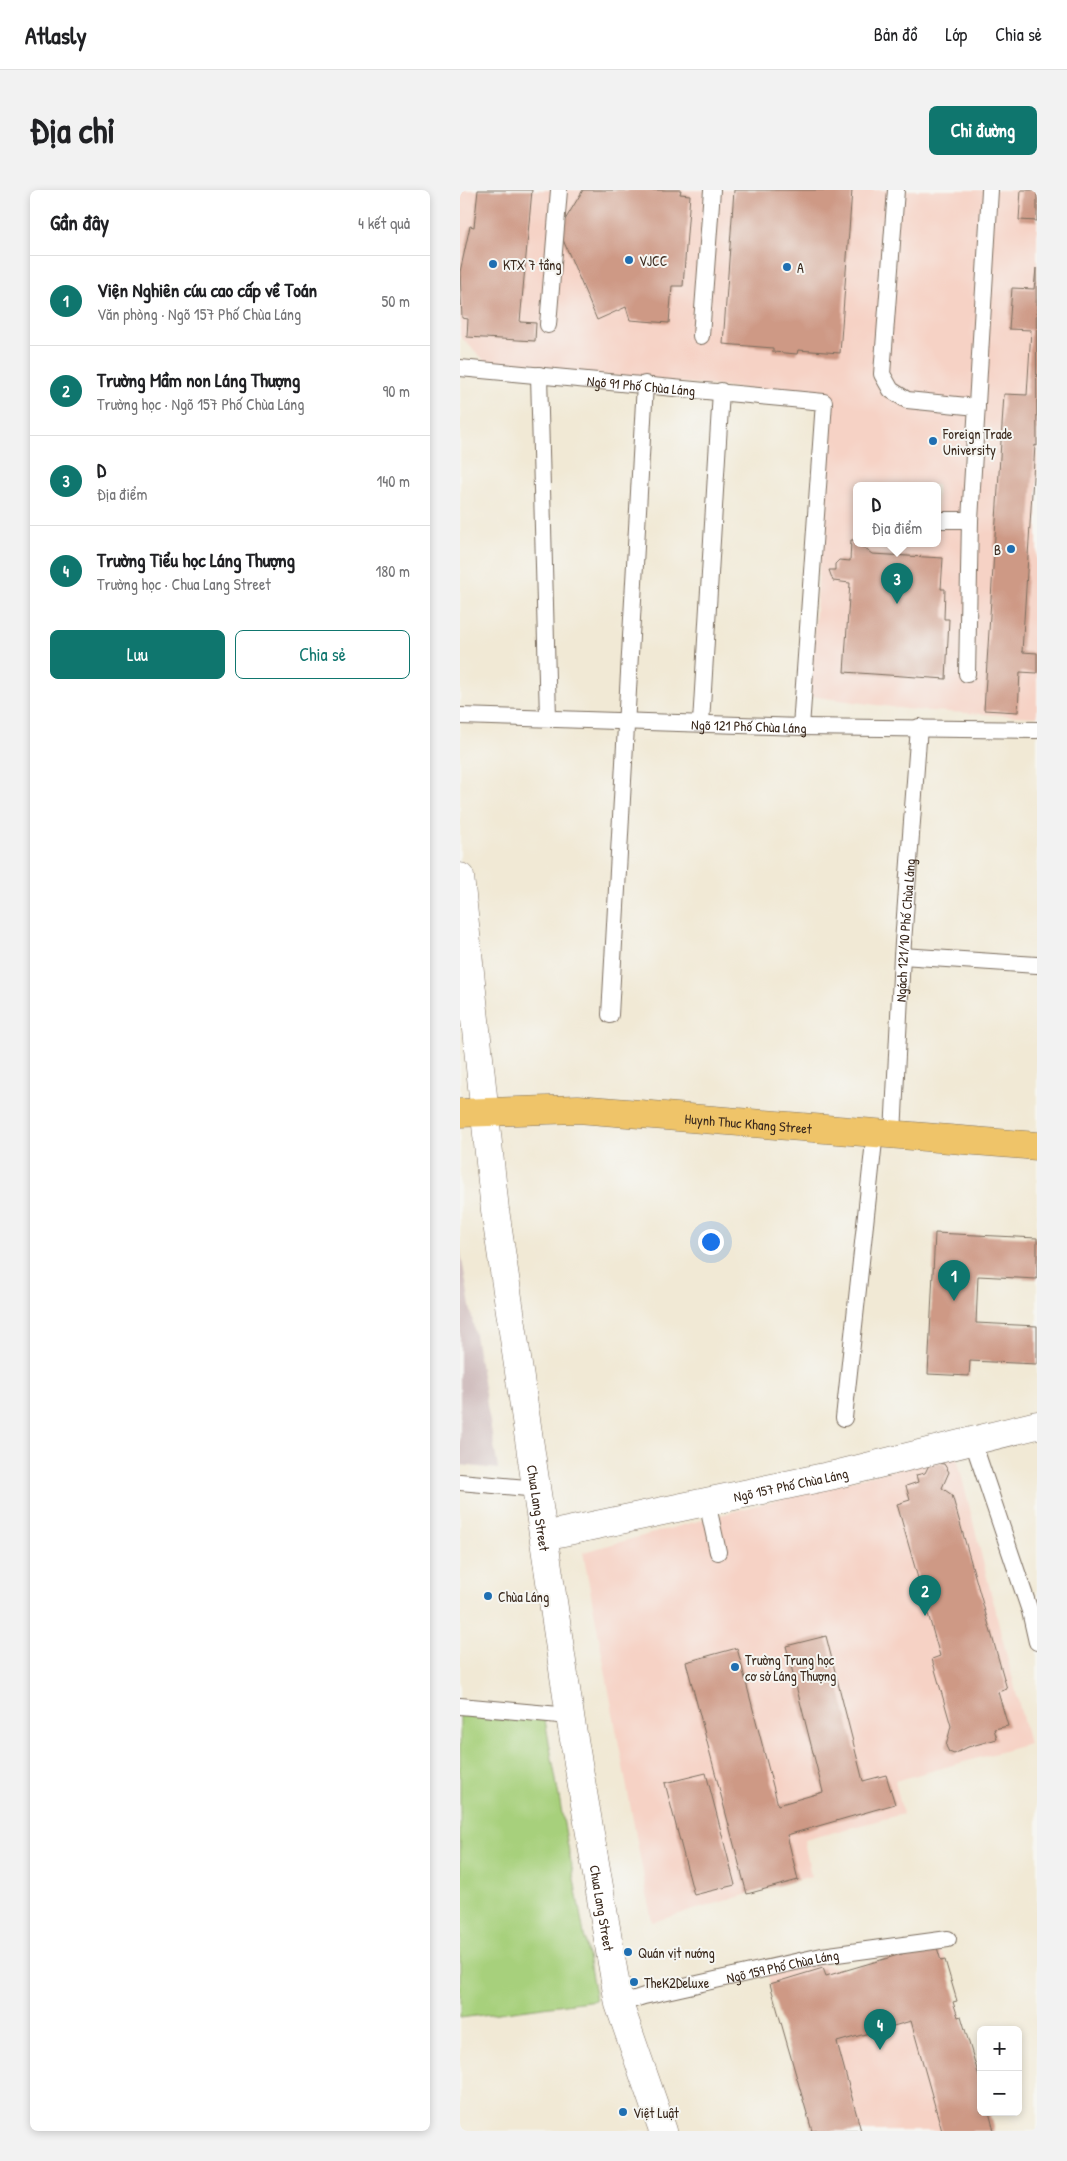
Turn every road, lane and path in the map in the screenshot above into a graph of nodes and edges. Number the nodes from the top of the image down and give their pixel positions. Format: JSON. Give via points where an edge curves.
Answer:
{"nodes":[{"id":1,"x":560,"y":190,"type":"edge"},
{"id":2,"x":712,"y":190,"type":"edge"},
{"id":3,"x":896,"y":190,"type":"edge"},
{"id":4,"x":990,"y":190,"type":"edge"},
{"id":5,"x":548,"y":325,"type":"dead end"},
{"id":6,"x":701,"y":336,"type":"dead end"},
{"id":7,"x":460,"y":368,"type":"edge"},
{"id":8,"x":539,"y":375,"type":"junction"},
{"id":9,"x":645,"y":384,"type":"junction"},
{"id":10,"x":721,"y":391,"type":"junction"},
{"id":11,"x":977,"y":407,"type":"junction"},
{"id":12,"x":941,"y":520,"type":"edge"},
{"id":13,"x":970,"y":520,"type":"junction"},
{"id":14,"x":967,"y":674,"type":"dead end"},
{"id":15,"x":460,"y":716,"type":"edge"},
{"id":16,"x":548,"y":718,"type":"junction"},
{"id":17,"x":626,"y":721,"type":"junction"},
{"id":18,"x":701,"y":723,"type":"junction"},
{"id":19,"x":801,"y":727,"type":"junction"},
{"id":20,"x":919,"y":727,"type":"junction"},
{"id":21,"x":1037,"y":730,"type":"edge"},
{"id":22,"x":460,"y":877,"type":"edge"},
{"id":23,"x":902,"y":956,"type":"junction"},
{"id":24,"x":1037,"y":965,"type":"edge"},
{"id":25,"x":610,"y":1015,"type":"dead end"},
{"id":26,"x":472,"y":1112,"type":"edge"},
{"id":27,"x":884,"y":1133,"type":"junction"},
{"id":28,"x":1037,"y":1146,"type":"edge"},
{"id":29,"x":844,"y":1418,"type":"dead end"},
{"id":30,"x":1037,"y":1425,"type":"edge"},
{"id":31,"x":974,"y":1442,"type":"junction"},
{"id":32,"x":460,"y":1482,"type":"edge"},
{"id":33,"x":538,"y":1489,"type":"junction"},
{"id":34,"x":707,"y":1502,"type":"junction"},
{"id":35,"x":544,"y":1536,"type":"junction"},
{"id":36,"x":718,"y":1552,"type":"dead end"},
{"id":37,"x":1033,"y":1610,"type":"edge"},
{"id":38,"x":1037,"y":1642,"type":"edge"},
{"id":39,"x":460,"y":1706,"type":"edge"},
{"id":40,"x":570,"y":1716,"type":"junction"},
{"id":41,"x":948,"y":1938,"type":"dead end"},
{"id":42,"x":618,"y":2004,"type":"junction"},
{"id":43,"x":663,"y":2131,"type":"edge"}],
"edges":[{"from":1,"to":5,"type":"lane"},
{"from":2,"to":6,"type":"lane"},
{"from":3,"to":11,"type":"lane","via":[[882,374],[890,390],[907,400]]},
{"from":4,"to":11,"type":"lane"},
{"from":7,"to":8,"type":"lane","name":"Ngõ 91 Phố Chùa Láng"},
{"from":8,"to":9,"type":"lane","name":"Ngõ 91 Phố Chùa Láng"},
{"from":8,"to":16,"type":"lane"},
{"from":9,"to":10,"type":"lane","name":"Ngõ 91 Phố Chùa Láng"},
{"from":9,"to":17,"type":"lane"},
{"from":10,"to":18,"type":"lane"},
{"from":10,"to":19,"type":"lane","name":"Ngõ 91 Phố Chùa Láng","via":[[824,402]]},
{"from":11,"to":13,"type":"lane"},
{"from":12,"to":13,"type":"lane"},
{"from":13,"to":14,"type":"lane"},
{"from":15,"to":16,"type":"lane","name":"Ngõ 121 Phố Chùa Láng"},
{"from":16,"to":17,"type":"lane","name":"Ngõ 121 Phố Chùa Láng"},
{"from":17,"to":18,"type":"lane","name":"Ngõ 121 Phố Chùa Láng"},
{"from":17,"to":25,"type":"lane"},
{"from":18,"to":19,"type":"lane","name":"Ngõ 121 Phố Chùa Láng"},
{"from":19,"to":20,"type":"lane","name":"Ngõ 121 Phố Chùa Láng"},
{"from":20,"to":21,"type":"lane","name":"Ngõ 121 Phố Chùa Láng"},
{"from":20,"to":23,"type":"lane","name":"Ngách 121/10 Phố Chùa Láng"},
{"from":22,"to":26,"type":"street","name":"Chua Lang Street"},
{"from":23,"to":24,"type":"lane"},
{"from":23,"to":27,"type":"lane","name":"Ngách 121/10 Phố Chùa Láng"},
{"from":26,"to":27,"type":"main road","name":"Huynh Thuc Khang Street","via":[[578,1109]]},
{"from":26,"to":33,"type":"street","name":"Chua Lang Street","via":[[495,1210]]},
{"from":27,"to":28,"type":"main road","name":"Huynh Thuc Khang Street"},
{"from":27,"to":29,"type":"lane","name":"Ngách 121/10 Phố Chùa Láng"},
{"from":30,"to":31,"type":"street","name":"Ngõ 157 Phố Chùa Láng"},
{"from":31,"to":34,"type":"street","name":"Ngõ 157 Phố Chùa Láng"},
{"from":31,"to":37,"type":"lane"},
{"from":32,"to":33,"type":"lane"},
{"from":33,"to":35,"type":"street","name":"Chua Lang Street"},
{"from":34,"to":35,"type":"street","name":"Ngõ 157 Phố Chùa Láng"},
{"from":34,"to":36,"type":"lane"},
{"from":35,"to":40,"type":"street","name":"Chua Lang Street"},
{"from":37,"to":38,"type":"lane"},
{"from":39,"to":40,"type":"lane"},
{"from":40,"to":42,"type":"street","name":"Chua Lang Street"},
{"from":41,"to":42,"type":"lane","name":"Ngõ 159 Phố Chùa Láng","via":[[822,1956]]},
{"from":42,"to":43,"type":"street","name":"Chua Lang Street"}]}
